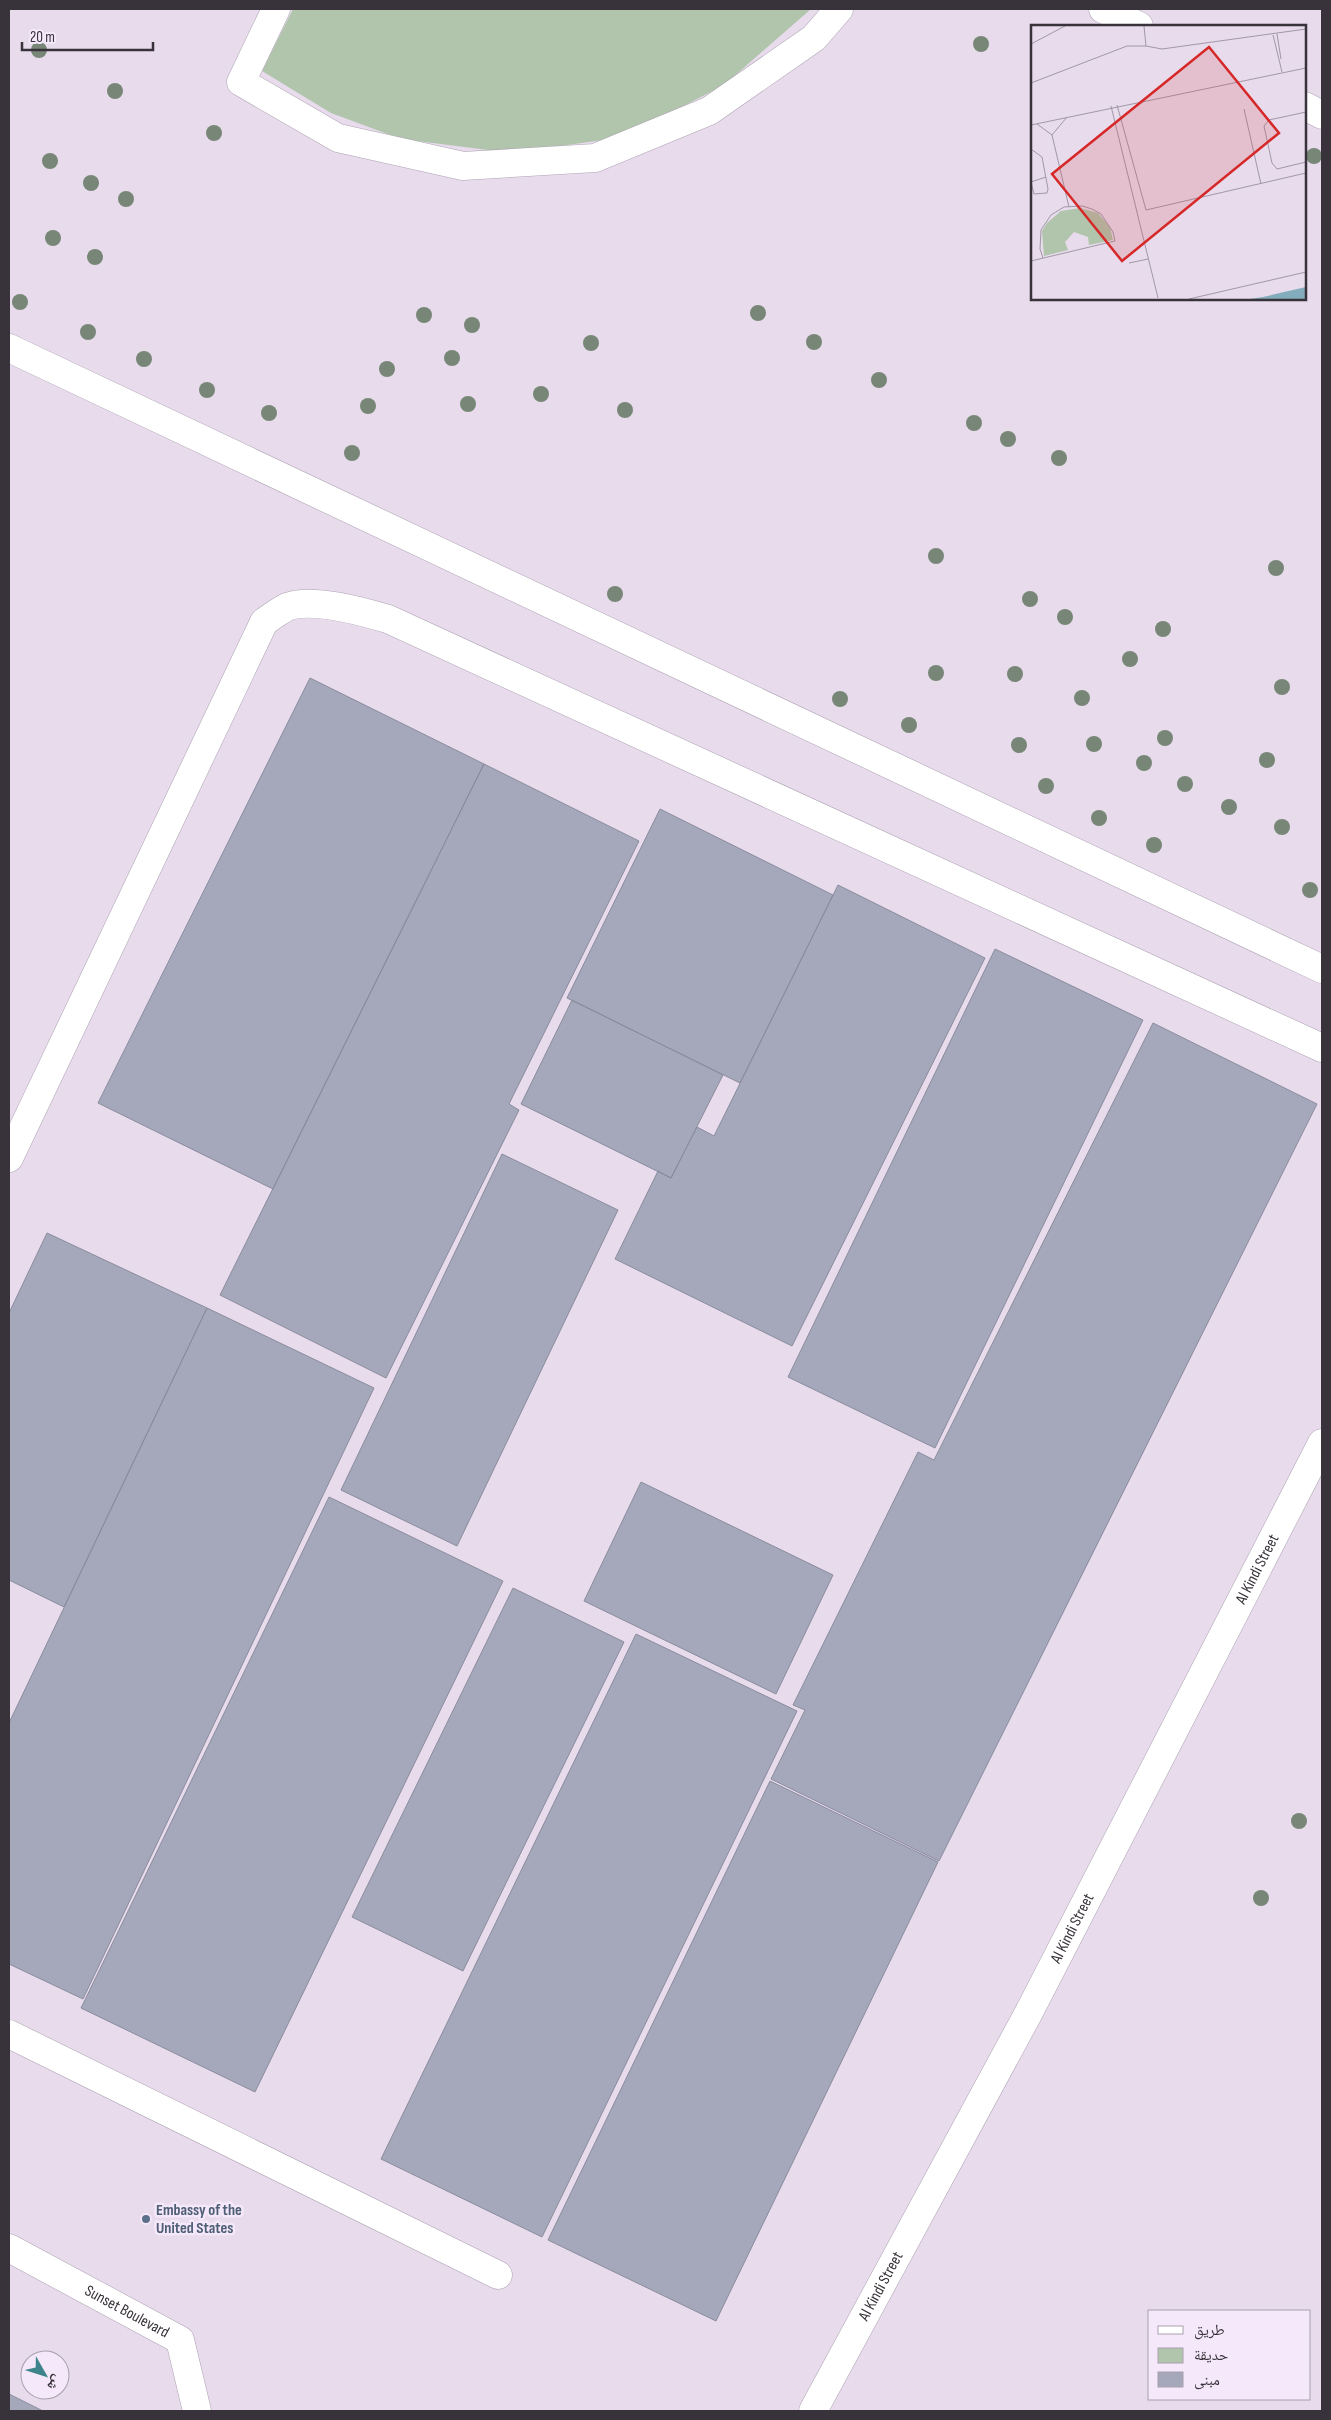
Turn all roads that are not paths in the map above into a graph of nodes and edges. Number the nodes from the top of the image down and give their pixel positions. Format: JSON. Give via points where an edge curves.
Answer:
{"nodes":[{"id":1,"x":276,"y":9,"type":"edge"},
{"id":2,"x":839,"y":9,"type":"edge"},
{"id":3,"x":1103,"y":9,"type":"edge"},
{"id":4,"x":1137,"y":25,"type":"edge"},
{"id":5,"x":1306,"y":107,"type":"edge"},
{"id":6,"x":1322,"y":115,"type":"edge"},
{"id":7,"x":9,"y":348,"type":"edge"},
{"id":8,"x":1322,"y":969,"type":"edge"},
{"id":9,"x":1322,"y":1048,"type":"edge"},
{"id":10,"x":9,"y":1158,"type":"edge"},
{"id":11,"x":1322,"y":1443,"type":"edge"},
{"id":12,"x":9,"y":2034,"type":"edge"},
{"id":13,"x":9,"y":2248,"type":"edge"},
{"id":14,"x":498,"y":2275,"type":"dead end"},
{"id":15,"x":198,"y":2411,"type":"edge"},
{"id":16,"x":814,"y":2411,"type":"edge"}],
"edges":[{"from":1,"to":2,"type":"street","via":[[241,82],[338,138],[463,166],[595,158],[709,111],[814,38]]},
{"from":3,"to":4,"type":"street"},
{"from":5,"to":6,"type":"street"},
{"from":7,"to":8,"type":"street"},
{"from":9,"to":10,"type":"street","via":[[388,619],[348,608],[288,606],[264,622]]},
{"from":11,"to":16,"type":"street","name":"Al Kindi Street","via":[[1028,2014]]},
{"from":12,"to":14,"type":"street"},
{"from":13,"to":15,"type":"street","name":"Sunset Boulevard","via":[[180,2340]]}]}
